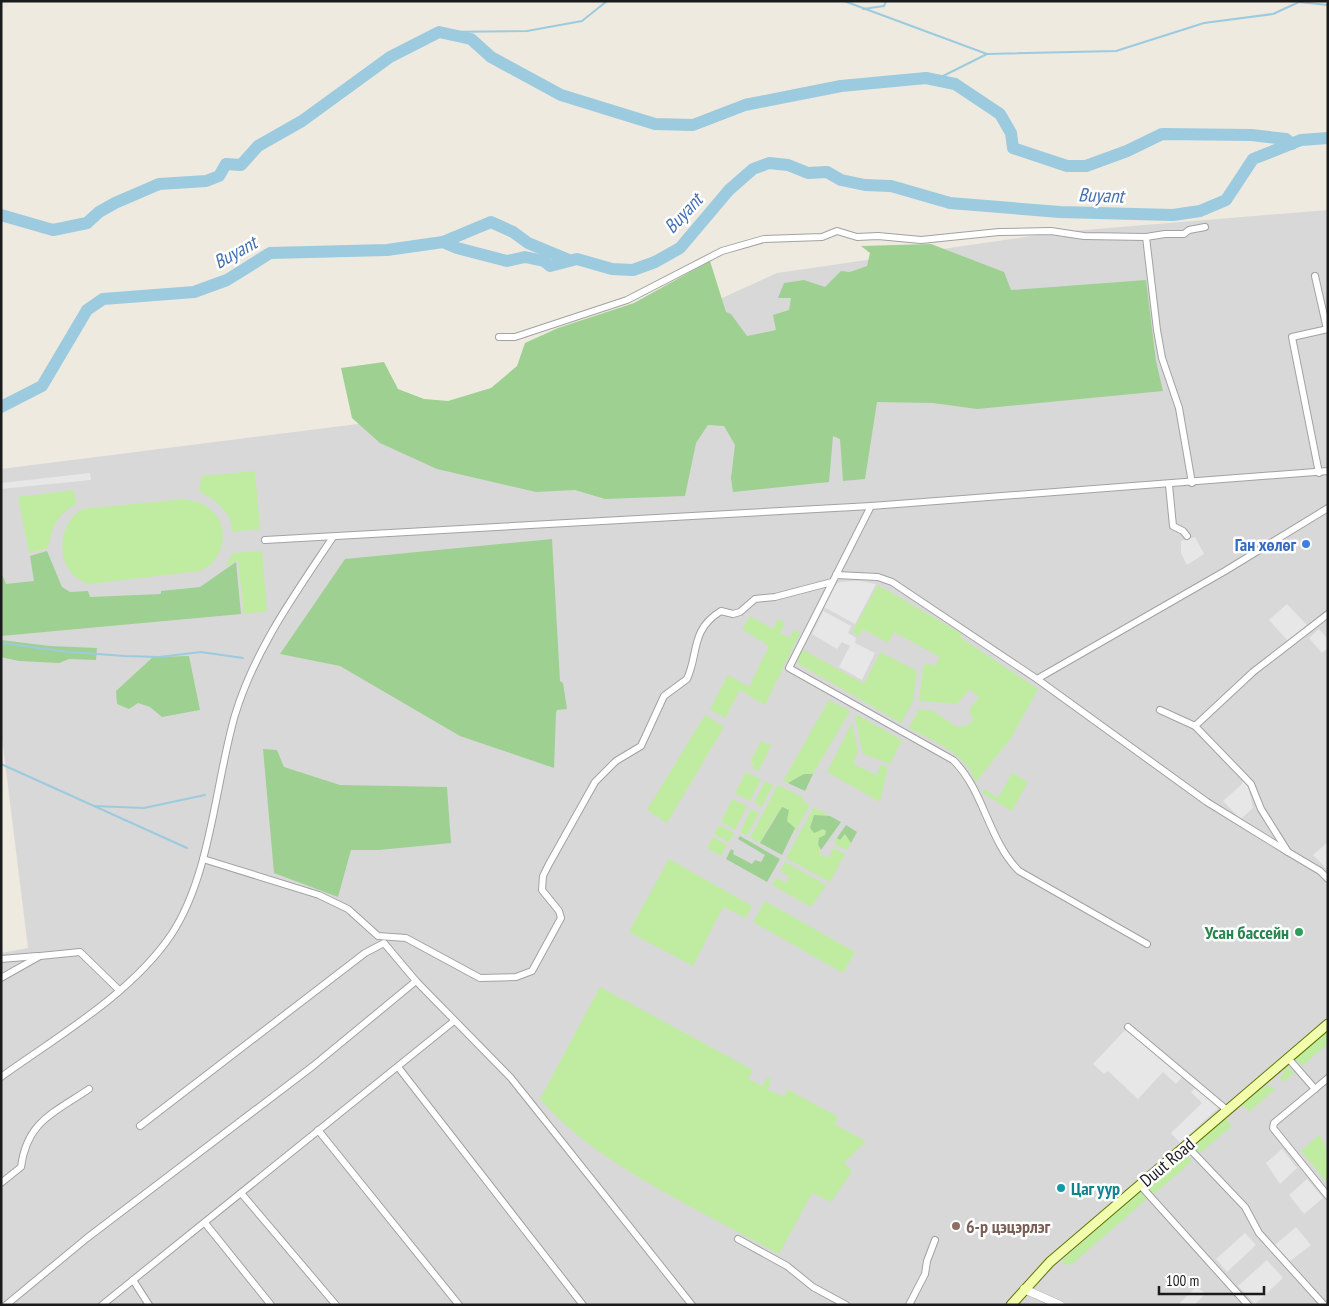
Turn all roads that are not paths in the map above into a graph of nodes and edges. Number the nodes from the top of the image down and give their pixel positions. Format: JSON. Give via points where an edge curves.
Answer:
{"nodes":[{"id":1,"x":1205,"y":227,"type":"dead end"},
{"id":2,"x":1146,"y":237,"type":"junction"},
{"id":3,"x":1315,"y":276,"type":"dead end"},
{"id":4,"x":1327,"y":329,"type":"edge"},
{"id":5,"x":499,"y":338,"type":"dead end"},
{"id":6,"x":1328,"y":471,"type":"edge"},
{"id":7,"x":1320,"y":473,"type":"junction"},
{"id":8,"x":1192,"y":483,"type":"junction"},
{"id":9,"x":1169,"y":485,"type":"junction"},
{"id":10,"x":871,"y":506,"type":"junction"},
{"id":11,"x":1328,"y":508,"type":"edge"},
{"id":12,"x":1187,"y":536,"type":"dead end"},
{"id":13,"x":333,"y":537,"type":"junction"},
{"id":14,"x":265,"y":540,"type":"dead end"},
{"id":15,"x":836,"y":575,"type":"junction"},
{"id":16,"x":832,"y":582,"type":"junction"},
{"id":17,"x":1328,"y":614,"type":"edge"},
{"id":18,"x":1037,"y":679,"type":"junction"},
{"id":19,"x":1160,"y":710,"type":"dead end"},
{"id":20,"x":1195,"y":726,"type":"junction"},
{"id":21,"x":1288,"y":852,"type":"junction"},
{"id":22,"x":203,"y":859,"type":"junction"},
{"id":23,"x":1328,"y":879,"type":"edge"},
{"id":24,"x":378,"y":936,"type":"junction"},
{"id":25,"x":384,"y":943,"type":"junction"},
{"id":26,"x":1147,"y":944,"type":"dead end"},
{"id":27,"x":40,"y":956,"type":"junction"},
{"id":28,"x":1,"y":959,"type":"edge"},
{"id":29,"x":1,"y":978,"type":"edge"},
{"id":30,"x":416,"y":981,"type":"junction"},
{"id":31,"x":120,"y":990,"type":"junction"},
{"id":32,"x":454,"y":1021,"type":"junction"},
{"id":33,"x":1328,"y":1024,"type":"edge"},
{"id":34,"x":1128,"y":1027,"type":"dead end"},
{"id":35,"x":1288,"y":1058,"type":"junction"},
{"id":36,"x":398,"y":1068,"type":"junction"},
{"id":37,"x":1,"y":1078,"type":"edge"},
{"id":38,"x":1328,"y":1078,"type":"edge"},
{"id":39,"x":1315,"y":1088,"type":"junction"},
{"id":40,"x":89,"y":1090,"type":"dead end"},
{"id":41,"x":1227,"y":1110,"type":"junction"},
{"id":42,"x":140,"y":1126,"type":"dead end"},
{"id":43,"x":318,"y":1130,"type":"junction"},
{"id":44,"x":1186,"y":1145,"type":"junction"},
{"id":45,"x":1,"y":1183,"type":"edge"},
{"id":46,"x":1140,"y":1185,"type":"junction"},
{"id":47,"x":241,"y":1193,"type":"junction"},
{"id":48,"x":1328,"y":1196,"type":"edge"},
{"id":49,"x":205,"y":1223,"type":"junction"},
{"id":50,"x":738,"y":1239,"type":"dead end"},
{"id":51,"x":935,"y":1240,"type":"dead end"},
{"id":52,"x":133,"y":1280,"type":"junction"},
{"id":53,"x":1024,"y":1289,"type":"junction"},
{"id":54,"x":6,"y":1305,"type":"edge"},
{"id":55,"x":102,"y":1305,"type":"edge"},
{"id":56,"x":150,"y":1305,"type":"edge"},
{"id":57,"x":271,"y":1305,"type":"edge"},
{"id":58,"x":336,"y":1305,"type":"edge"},
{"id":59,"x":459,"y":1305,"type":"edge"},
{"id":60,"x":582,"y":1305,"type":"edge"},
{"id":61,"x":692,"y":1305,"type":"edge"},
{"id":62,"x":846,"y":1305,"type":"edge"},
{"id":63,"x":910,"y":1305,"type":"edge"},
{"id":64,"x":1011,"y":1305,"type":"edge"},
{"id":65,"x":1060,"y":1305,"type":"edge"},
{"id":66,"x":1248,"y":1305,"type":"edge"},
{"id":67,"x":1324,"y":1305,"type":"edge"}],
"edges":[{"from":1,"to":2,"type":"street","via":[[1184,234]]},
{"from":2,"to":5,"type":"street","via":[[1084,236],[1051,231],[998,232],[921,240],[857,237],[837,231],[822,237],[764,239],[722,251],[627,300],[515,337]]},
{"from":2,"to":8,"type":"street","via":[[1162,358],[1178,408]]},
{"from":3,"to":4,"type":"street"},
{"from":4,"to":7,"type":"street","via":[[1292,337]]},
{"from":6,"to":7,"type":"street"},
{"from":7,"to":8,"type":"street"},
{"from":8,"to":9,"type":"street"},
{"from":9,"to":10,"type":"street"},
{"from":9,"to":12,"type":"street","via":[[1173,526]]},
{"from":10,"to":13,"type":"street"},
{"from":10,"to":15,"type":"street"},
{"from":11,"to":18,"type":"street"},
{"from":13,"to":14,"type":"street"},
{"from":13,"to":22,"type":"street","via":[[285,609],[253,666],[226,748]]},
{"from":15,"to":16,"type":"street"},
{"from":15,"to":18,"type":"street","via":[[878,577],[892,582]]},
{"from":16,"to":24,"type":"street","via":[[755,599],[733,614],[720,611],[703,628],[694,645],[686,679],[664,696],[641,746],[605,769],[595,782],[548,864],[542,890],[559,911],[560,918],[532,971],[516,977],[480,978],[406,938]]},
{"from":16,"to":26,"type":"street","via":[[789,668],[952,760],[971,785],[1008,860],[1020,871]]},
{"from":17,"to":20,"type":"street","via":[[1253,672]]},
{"from":18,"to":21,"type":"street","via":[[1207,802]]},
{"from":19,"to":20,"type":"street"},
{"from":20,"to":21,"type":"street","via":[[1251,784],[1261,809]]},
{"from":21,"to":23,"type":"street"},
{"from":22,"to":24,"type":"street","via":[[319,895],[348,909]]},
{"from":22,"to":31,"type":"street","via":[[171,934]]},
{"from":24,"to":25,"type":"street"},
{"from":25,"to":30,"type":"street"},
{"from":25,"to":42,"type":"street","via":[[365,953]]},
{"from":27,"to":28,"type":"street"},
{"from":27,"to":29,"type":"street"},
{"from":27,"to":31,"type":"street","via":[[80,952]]},
{"from":30,"to":32,"type":"street"},
{"from":30,"to":54,"type":"street"},
{"from":31,"to":37,"type":"street"},
{"from":32,"to":36,"type":"street"},
{"from":32,"to":61,"type":"street","via":[[511,1078]]},
{"from":33,"to":35,"type":"main road","name":"Duut Road"},
{"from":34,"to":41,"type":"street"},
{"from":35,"to":39,"type":"street"},
{"from":35,"to":41,"type":"main road","name":"Duut Road"},
{"from":36,"to":43,"type":"street"},
{"from":36,"to":60,"type":"street"},
{"from":38,"to":39,"type":"street"},
{"from":39,"to":48,"type":"street","via":[[1274,1123],[1273,1128]]},
{"from":40,"to":45,"type":"street","via":[[37,1124],[24,1148],[21,1167]]},
{"from":41,"to":44,"type":"main road","name":"Duut Road"},
{"from":43,"to":47,"type":"street"},
{"from":43,"to":59,"type":"street"},
{"from":44,"to":46,"type":"main road","name":"Duut Road"},
{"from":44,"to":67,"type":"street","via":[[1245,1207],[1258,1233]]},
{"from":46,"to":53,"type":"main road","name":"Duut Road","via":[[1050,1262]]},
{"from":46,"to":66,"type":"street"},
{"from":47,"to":49,"type":"street"},
{"from":47,"to":58,"type":"street"},
{"from":49,"to":52,"type":"street"},
{"from":49,"to":57,"type":"street"},
{"from":50,"to":62,"type":"street","via":[[786,1266],[813,1288]]},
{"from":51,"to":63,"type":"street","via":[[925,1274]]},
{"from":52,"to":55,"type":"street"},
{"from":52,"to":56,"type":"street"},
{"from":53,"to":64,"type":"main road","name":"Duut Road"},
{"from":53,"to":65,"type":"street"}]}
